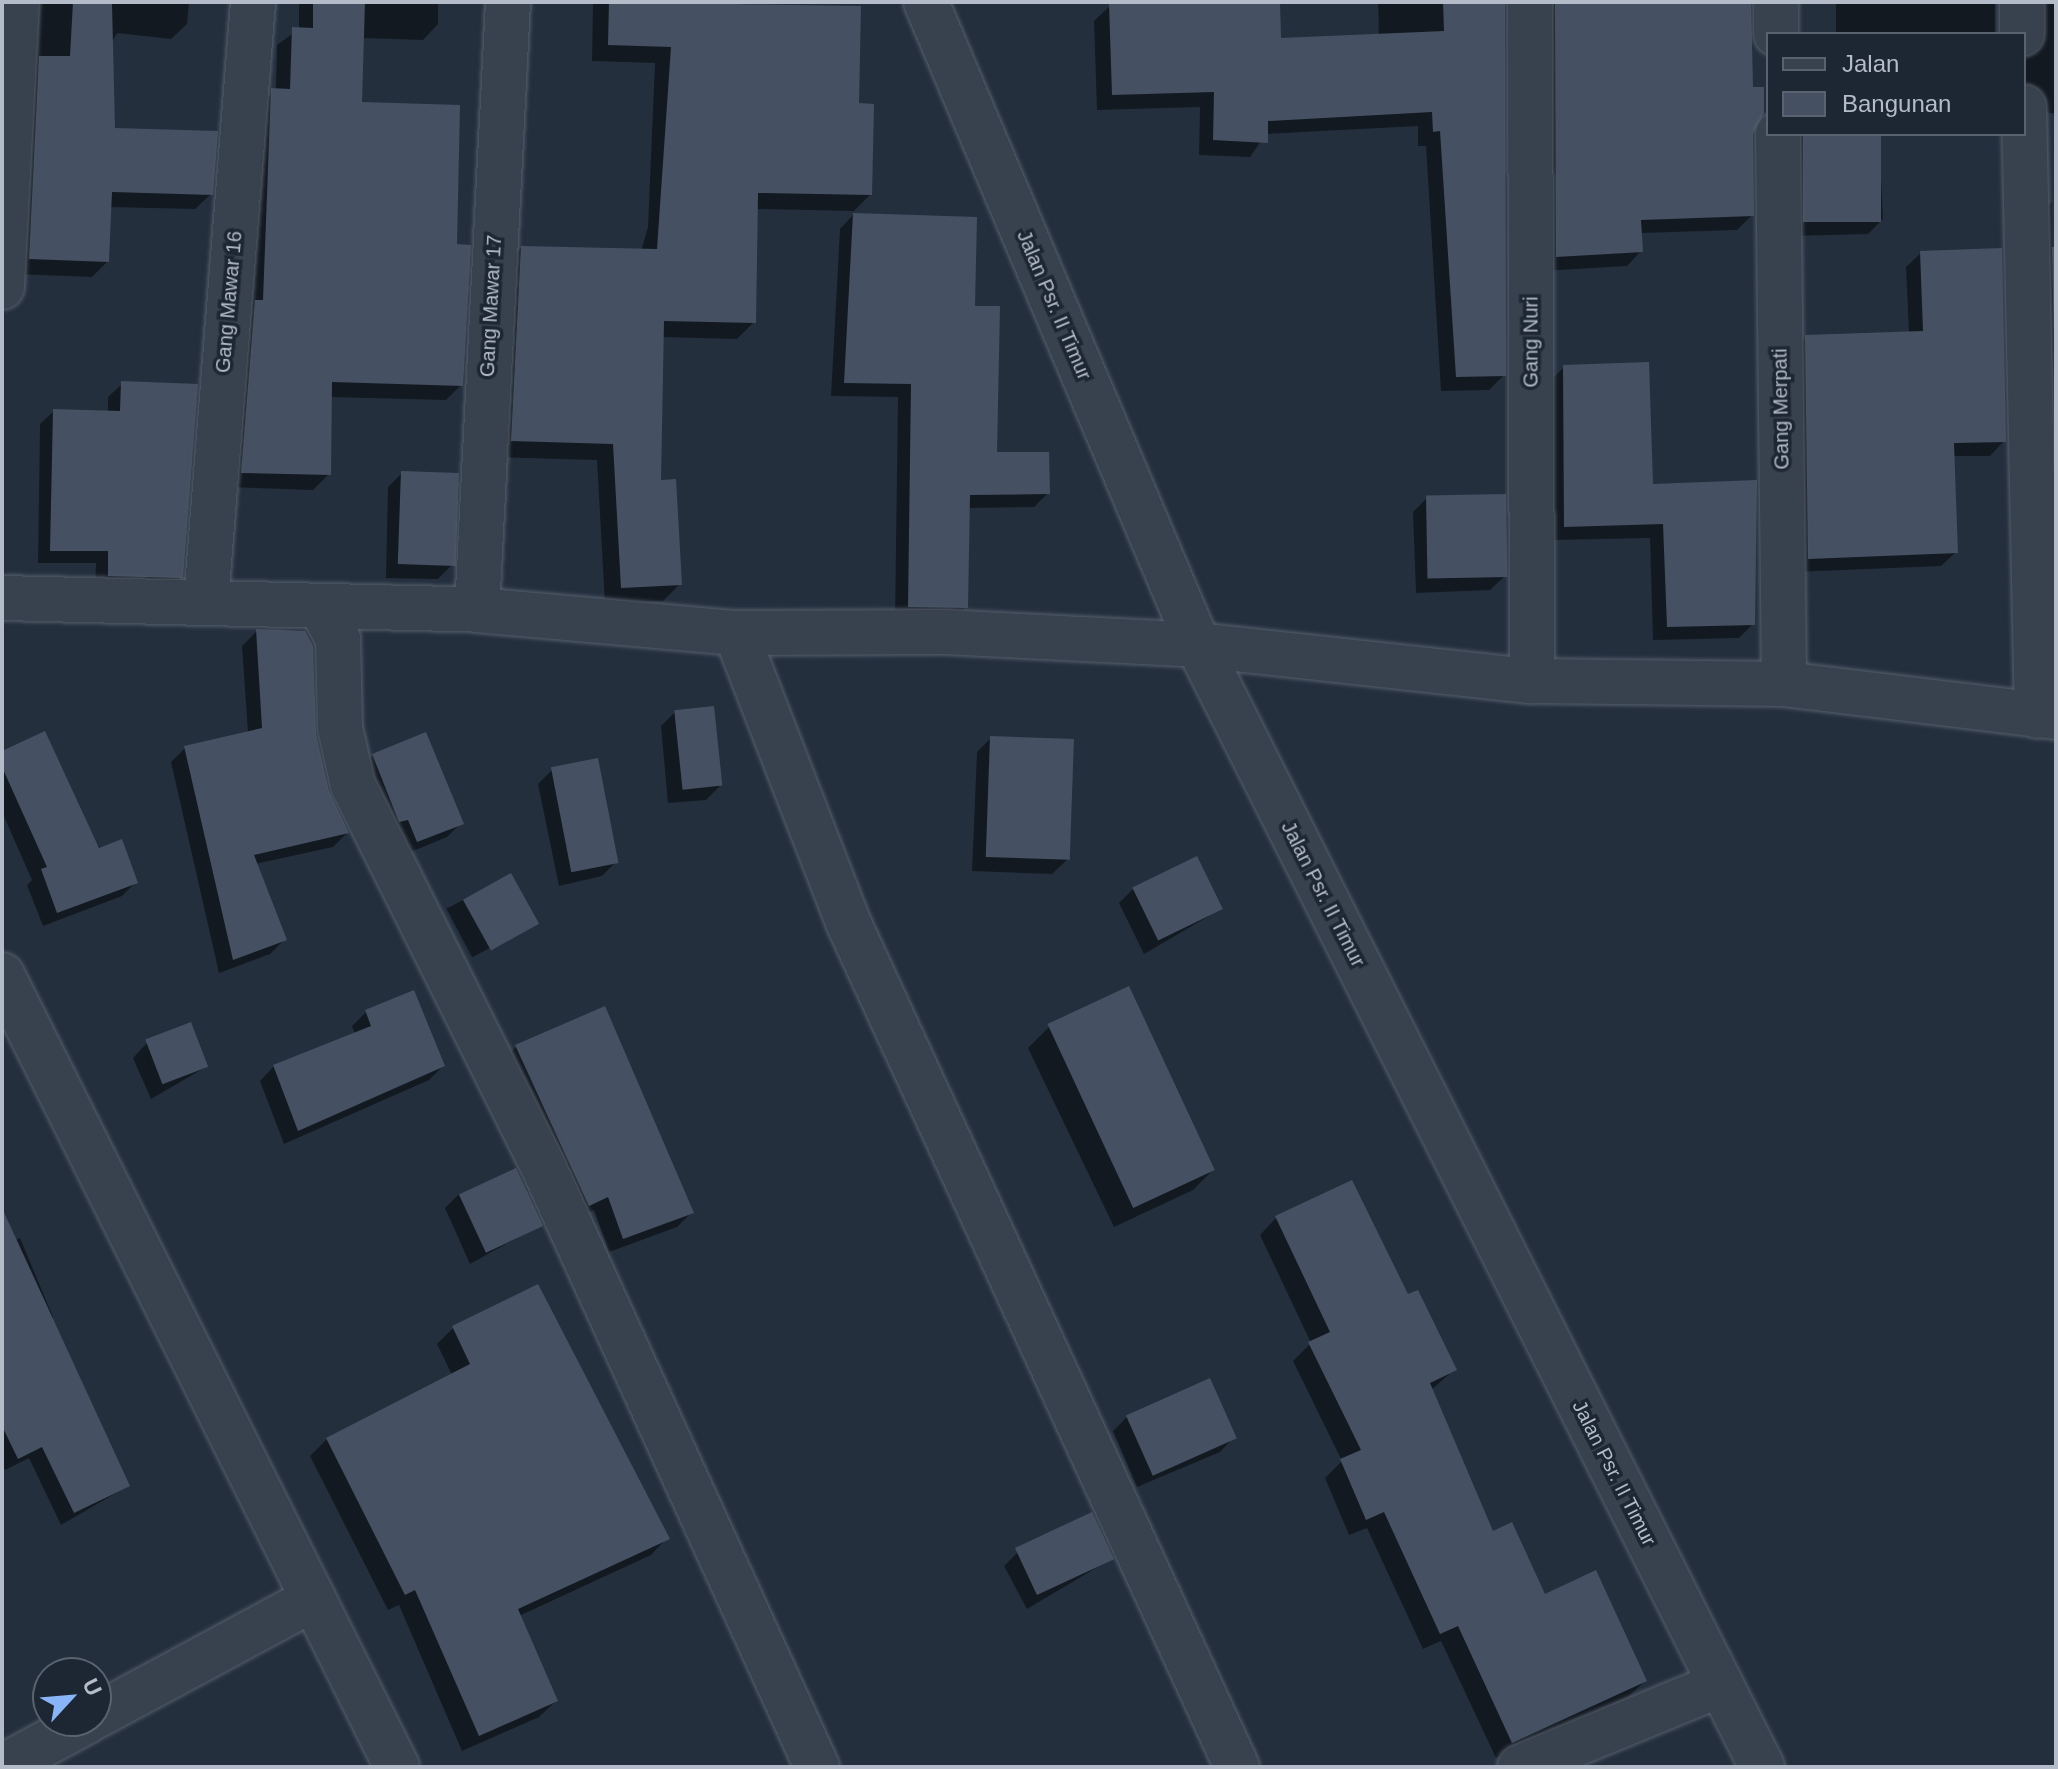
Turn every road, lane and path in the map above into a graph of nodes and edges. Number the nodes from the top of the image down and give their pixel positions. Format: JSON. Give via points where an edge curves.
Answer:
{"nodes":[{"id":1,"x":17,"y":2,"type":"edge"},
{"id":2,"x":253,"y":2,"type":"edge"},
{"id":3,"x":508,"y":2,"type":"edge"},
{"id":4,"x":926,"y":2,"type":"edge"},
{"id":5,"x":1530,"y":2,"type":"edge"},
{"id":6,"x":1776,"y":2,"type":"edge"},
{"id":7,"x":2022,"y":2,"type":"edge"},
{"id":8,"x":1776,"y":32,"type":"edge"},
{"id":9,"x":2022,"y":32,"type":"edge"},
{"id":10,"x":1778,"y":136,"type":"edge"},
{"id":11,"x":2025,"y":136,"type":"edge"},
{"id":12,"x":2,"y":287,"type":"edge"},
{"id":13,"x":2,"y":598,"type":"edge"},
{"id":14,"x":206,"y":601,"type":"junction"},
{"id":15,"x":477,"y":610,"type":"junction"},
{"id":16,"x":323,"y":611,"type":"junction"},
{"id":17,"x":736,"y":633,"type":"junction"},
{"id":18,"x":1198,"y":645,"type":"junction"},
{"id":19,"x":1532,"y":681,"type":"junction"},
{"id":20,"x":1784,"y":684,"type":"junction"},
{"id":21,"x":2046,"y":716,"type":"edge"},
{"id":22,"x":2,"y":975,"type":"edge"},
{"id":23,"x":313,"y":1599,"type":"junction"},
{"id":24,"x":1721,"y":1684,"type":"junction"},
{"id":25,"x":112,"y":1707,"type":"edge"},
{"id":26,"x":57,"y":1737,"type":"edge"},
{"id":27,"x":2,"y":1767,"type":"edge"},
{"id":28,"x":397,"y":1767,"type":"edge"},
{"id":29,"x":817,"y":1767,"type":"edge"},
{"id":30,"x":1237,"y":1767,"type":"edge"},
{"id":31,"x":1520,"y":1767,"type":"edge"},
{"id":32,"x":1762,"y":1767,"type":"edge"}],
"edges":[{"from":1,"to":12,"type":"street"},
{"from":2,"to":14,"type":"street","name":"Gang Mawar 16"},
{"from":3,"to":15,"type":"street","name":"Gang Mawar 17"},
{"from":4,"to":18,"type":"street","name":"Jalan Psr. II Timur"},
{"from":5,"to":19,"type":"street","name":"Gang Nuri"},
{"from":6,"to":8,"type":"street"},
{"from":7,"to":9,"type":"street"},
{"from":10,"to":20,"type":"street","name":"Gang Merpati"},
{"from":11,"to":21,"type":"street"},
{"from":13,"to":14,"type":"street"},
{"from":14,"to":16,"type":"street"},
{"from":15,"to":16,"type":"street"},
{"from":15,"to":17,"type":"street"},
{"from":16,"to":29,"type":"street","via":[[338,639],[340,728],[353,785],[543,1166]]},
{"from":17,"to":18,"type":"street","via":[[944,632]]},
{"from":17,"to":30,"type":"street","via":[[848,922]]},
{"from":18,"to":19,"type":"street"},
{"from":18,"to":24,"type":"street","name":"Jalan Psr. II Timur"},
{"from":19,"to":20,"type":"street"},
{"from":20,"to":21,"type":"street"},
{"from":22,"to":23,"type":"street"},
{"from":23,"to":25,"type":"street"},
{"from":23,"to":28,"type":"street"},
{"from":24,"to":31,"type":"street"},
{"from":24,"to":32,"type":"street","name":"Jalan Psr. II Timur"},
{"from":26,"to":27,"type":"street"}]}
